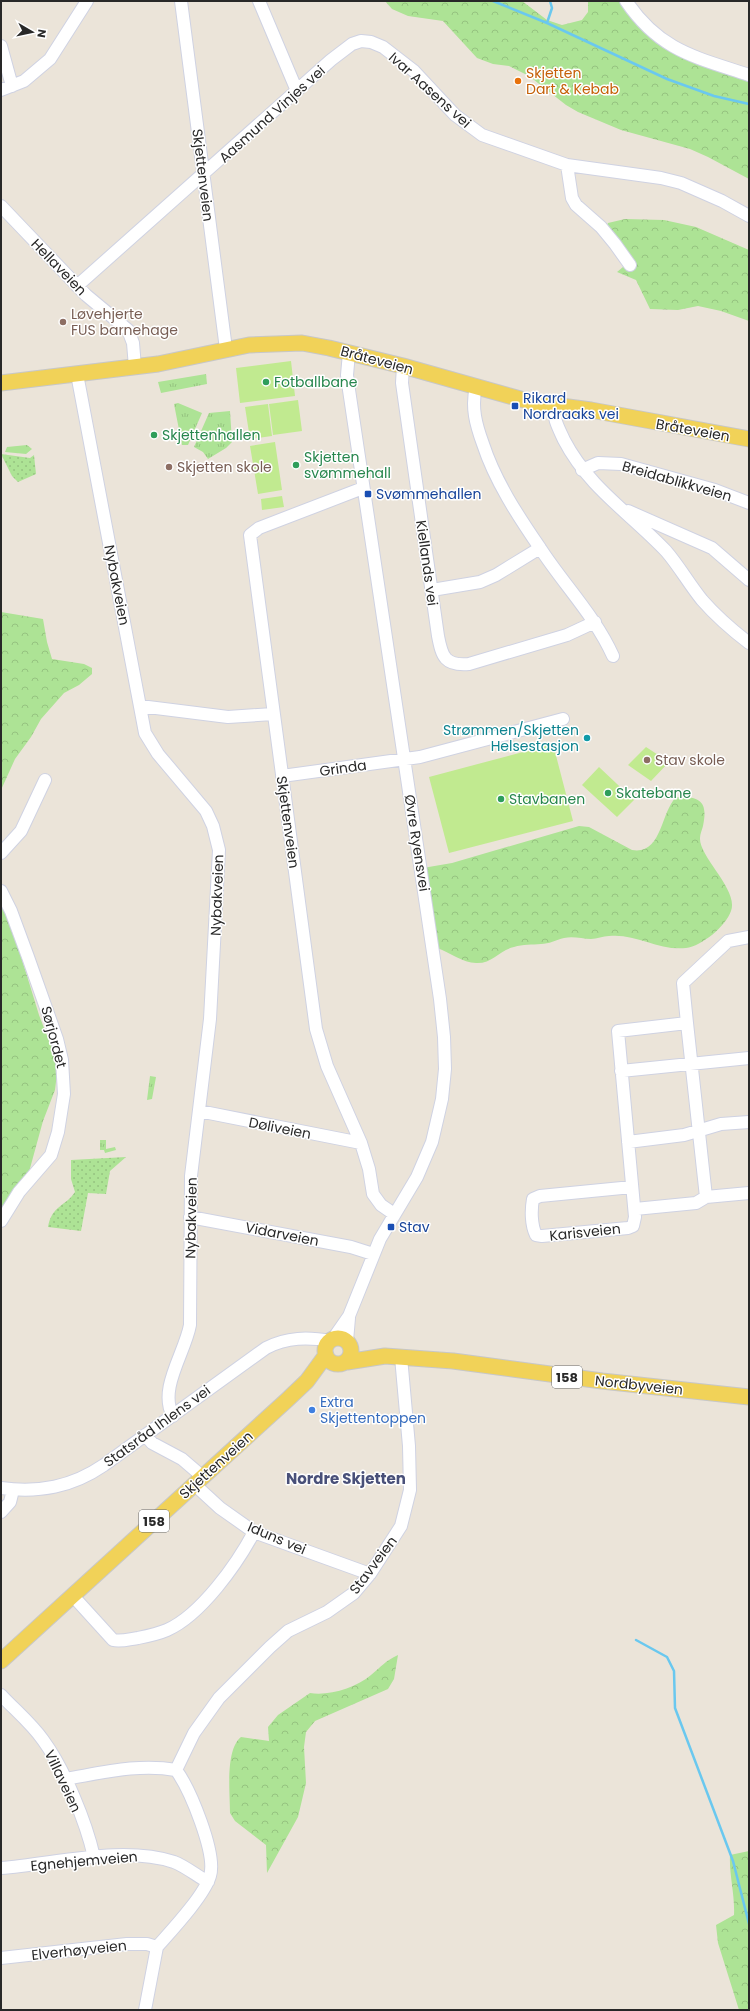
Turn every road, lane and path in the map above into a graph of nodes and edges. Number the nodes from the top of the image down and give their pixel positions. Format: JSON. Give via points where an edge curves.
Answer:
{"nodes":[{"id":1,"x":87,"y":1,"type":"edge"},
{"id":2,"x":181,"y":1,"type":"edge"},
{"id":3,"x":259,"y":1,"type":"edge"},
{"id":4,"x":626,"y":1,"type":"edge"},
{"id":5,"x":361,"y":41,"type":"joint"},
{"id":6,"x":1,"y":46,"type":"edge"},
{"id":7,"x":749,"y":75,"type":"edge"},
{"id":8,"x":6,"y":88,"type":"edge"},
{"id":9,"x":297,"y":91,"type":"junction"},
{"id":10,"x":566,"y":165,"type":"junction"},
{"id":11,"x":203,"y":175,"type":"junction"},
{"id":12,"x":1,"y":206,"type":"edge"},
{"id":13,"x":749,"y":216,"type":"edge"},
{"id":14,"x":630,"y":265,"type":"dead end"},
{"id":15,"x":77,"y":286,"type":"junction"},
{"id":16,"x":226,"y":349,"type":"junction"},
{"id":17,"x":349,"y":353,"type":"junction"},
{"id":18,"x":403,"y":366,"type":"junction"},
{"id":19,"x":135,"y":367,"type":"junction"},
{"id":20,"x":77,"y":374,"type":"junction"},
{"id":21,"x":1,"y":383,"type":"edge"},
{"id":22,"x":476,"y":387,"type":"junction"},
{"id":23,"x":554,"y":406,"type":"junction"},
{"id":24,"x":749,"y":439,"type":"edge"},
{"id":25,"x":582,"y":470,"type":"junction"},
{"id":26,"x":363,"y":488,"type":"junction"},
{"id":27,"x":749,"y":503,"type":"edge"},
{"id":28,"x":621,"y":510,"type":"junction"},
{"id":29,"x":540,"y":548,"type":"junction"},
{"id":30,"x":749,"y":580,"type":"edge"},
{"id":31,"x":432,"y":590,"type":"junction"},
{"id":32,"x":595,"y":622,"type":"junction"},
{"id":33,"x":749,"y":643,"type":"edge"},
{"id":34,"x":613,"y":656,"type":"dead end"},
{"id":35,"x":140,"y":706,"type":"junction"},
{"id":36,"x":273,"y":714,"type":"junction"},
{"id":37,"x":562,"y":719,"type":"dead end"},
{"id":38,"x":404,"y":759,"type":"junction"},
{"id":39,"x":282,"y":776,"type":"junction"},
{"id":40,"x":45,"y":780,"type":"dead end"},
{"id":41,"x":1,"y":853,"type":"edge"},
{"id":42,"x":1,"y":891,"type":"edge"},
{"id":43,"x":749,"y":937,"type":"edge"},
{"id":44,"x":687,"y":1023,"type":"junction"},
{"id":45,"x":749,"y":1058,"type":"edge"},
{"id":46,"x":692,"y":1063,"type":"junction"},
{"id":47,"x":621,"y":1071,"type":"junction"},
{"id":48,"x":199,"y":1112,"type":"junction"},
{"id":49,"x":749,"y":1122,"type":"edge"},
{"id":50,"x":700,"y":1131,"type":"junction"},
{"id":51,"x":628,"y":1142,"type":"junction"},
{"id":52,"x":361,"y":1143,"type":"junction"},
{"id":53,"x":632,"y":1187,"type":"junction"},
{"id":54,"x":749,"y":1193,"type":"edge"},
{"id":55,"x":706,"y":1197,"type":"junction"},
{"id":56,"x":634,"y":1209,"type":"junction"},
{"id":57,"x":394,"y":1214,"type":"junction"},
{"id":58,"x":190,"y":1216,"type":"junction"},
{"id":59,"x":1,"y":1220,"type":"edge"},
{"id":60,"x":373,"y":1254,"type":"junction"},
{"id":61,"x":337,"y":1350,"type":"junction"},
{"id":62,"x":401,"y":1357,"type":"junction"},
{"id":63,"x":749,"y":1397,"type":"edge"},
{"id":64,"x":173,"y":1416,"type":"junction"},
{"id":65,"x":145,"y":1435,"type":"junction"},
{"id":66,"x":199,"y":1481,"type":"junction"},
{"id":67,"x":1,"y":1488,"type":"edge"},
{"id":68,"x":14,"y":1490,"type":"junction"},
{"id":69,"x":1,"y":1512,"type":"edge"},
{"id":70,"x":254,"y":1532,"type":"junction"},
{"id":71,"x":370,"y":1574,"type":"junction"},
{"id":72,"x":73,"y":1596,"type":"junction"},
{"id":73,"x":1,"y":1661,"type":"edge"},
{"id":74,"x":1,"y":1695,"type":"edge"},
{"id":75,"x":176,"y":1770,"type":"junction"},
{"id":76,"x":65,"y":1779,"type":"junction"},
{"id":77,"x":94,"y":1858,"type":"junction"},
{"id":78,"x":1,"y":1868,"type":"edge"},
{"id":79,"x":208,"y":1882,"type":"junction"},
{"id":80,"x":157,"y":1947,"type":"junction"},
{"id":81,"x":1,"y":1958,"type":"edge"},
{"id":82,"x":145,"y":2010,"type":"edge"}],
"edges":[{"from":1,"to":8,"type":"street","via":[[50,59],[24,81]]},
{"from":2,"to":11,"type":"street","name":"Skjettenveien"},
{"from":3,"to":9,"type":"street"},
{"from":4,"to":7,"type":"street","via":[[644,25],[670,46],[696,59]]},
{"from":5,"to":9,"type":"street","name":"Aasmund Vinjes vei","via":[[345,49]]},
{"from":5,"to":10,"type":"street","name":"Ivar Aasens vei","via":[[383,47],[414,70],[455,116],[482,135]]},
{"from":6,"to":8,"type":"street"},
{"from":9,"to":11,"type":"street","name":"Aasmund Vinjes vei"},
{"from":10,"to":13,"type":"street","name":"Ivar Aasens vei","via":[[681,183]]},
{"from":10,"to":14,"type":"street","via":[[576,206],[601,227]]},
{"from":11,"to":15,"type":"street","name":"Aasmund Vinjes vei"},
{"from":11,"to":16,"type":"street","name":"Skjettenveien"},
{"from":12,"to":15,"type":"street","name":"Hellaveien"},
{"from":15,"to":19,"type":"street","name":"Hellaveien","via":[[128,330],[133,343]]},
{"from":16,"to":17,"type":"main road","name":"Bråteveien","via":[[291,343],[310,344]]},
{"from":16,"to":19,"type":"main road","name":"Bråteveien"},
{"from":17,"to":18,"type":"main road","name":"Bråteveien"},
{"from":17,"to":26,"type":"street","name":"Øvre Ryensvei","via":[[348,382]]},
{"from":18,"to":22,"type":"main road","name":"Bråteveien"},
{"from":18,"to":31,"type":"street","name":"Kiellands vei","via":[[402,383]]},
{"from":19,"to":20,"type":"main road","name":"Bråteveien"},
{"from":20,"to":21,"type":"main road","name":"Bråteveien"},
{"from":20,"to":35,"type":"street","name":"Nybakveien"},
{"from":22,"to":23,"type":"main road","name":"Bråteveien"},
{"from":22,"to":29,"type":"street","via":[[474,412],[485,452],[510,502]]},
{"from":23,"to":24,"type":"main road","name":"Bråteveien","via":[[591,410]]},
{"from":23,"to":25,"type":"street","via":[[556,423]]},
{"from":25,"to":27,"type":"street","name":"Breidablikkveien","via":[[598,463],[621,464],[715,490]]},
{"from":25,"to":28,"type":"street"},
{"from":26,"to":36,"type":"street","name":"Skjettenveien","via":[[259,528],[250,535]]},
{"from":26,"to":38,"type":"street","name":"Øvre Ryensvei"},
{"from":28,"to":30,"type":"street","via":[[634,513],[712,548]]},
{"from":28,"to":33,"type":"street","via":[[667,553],[720,620]]},
{"from":29,"to":31,"type":"street","via":[[480,582]]},
{"from":29,"to":32,"type":"street"},
{"from":31,"to":32,"type":"street","name":"Kiellands vei","via":[[441,652],[448,662],[456,665],[469,664],[567,635]]},
{"from":32,"to":34,"type":"street"},
{"from":35,"to":36,"type":"street","via":[[228,717]]},
{"from":35,"to":48,"type":"street","name":"Nybakveien","via":[[145,733],[158,754],[206,812],[213,826],[219,850],[210,1019]]},
{"from":36,"to":39,"type":"street","name":"Skjettenveien"},
{"from":37,"to":38,"type":"street","name":"Grinda"},
{"from":38,"to":39,"type":"street","name":"Grinda"},
{"from":38,"to":57,"type":"street","name":"Øvre Ryensvei","via":[[442,1014],[445,1069],[440,1109],[429,1152]]},
{"from":39,"to":52,"type":"street","name":"Skjettenveien","via":[[316,1029],[327,1066]]},
{"from":40,"to":41,"type":"street","via":[[21,831]]},
{"from":42,"to":59,"type":"street","name":"Sørjordet","via":[[26,950],[57,1039],[62,1060],[64,1094],[58,1132],[51,1155],[19,1192]]},
{"from":43,"to":44,"type":"street","via":[[728,941],[683,983]]},
{"from":44,"to":46,"type":"street"},
{"from":44,"to":47,"type":"street","name":"Karisveien","via":[[618,1031]]},
{"from":45,"to":46,"type":"street"},
{"from":46,"to":47,"type":"street"},
{"from":46,"to":50,"type":"street"},
{"from":47,"to":51,"type":"street","name":"Karisveien"},
{"from":48,"to":52,"type":"street","name":"Døliveien"},
{"from":48,"to":58,"type":"street","name":"Nybakveien","via":[[191,1176]]},
{"from":49,"to":50,"type":"street","via":[[721,1124]]},
{"from":50,"to":51,"type":"street"},
{"from":50,"to":55,"type":"street"},
{"from":51,"to":53,"type":"street","name":"Karisveien"},
{"from":52,"to":57,"type":"street","name":"Skjettenveien","via":[[373,1194],[381,1205]]},
{"from":53,"to":56,"type":"street","name":"Karisveien"},
{"from":53,"to":56,"type":"street","name":"Karisveien","via":[[540,1196],[533,1199],[534,1230],[536,1235],[542,1236],[628,1228],[635,1222]]},
{"from":54,"to":55,"type":"street","name":"Karisveien"},
{"from":55,"to":56,"type":"street","name":"Karisveien","via":[[696,1203]]},
{"from":57,"to":60,"type":"street","name":"Øvre Ryensvei"},
{"from":58,"to":60,"type":"street","name":"Vidarveien","via":[[351,1247]]},
{"from":58,"to":64,"type":"street","name":"Nybakveien","via":[[190,1325],[167,1394]]},
{"from":60,"to":61,"type":"street","name":"Øvre Ryensvei"},
{"from":61,"to":62,"type":"main road","name":"Nordbyveien","number":"158"},
{"from":61,"to":64,"type":"street","name":"Statsråd Ihlens vei","via":[[305,1338],[287,1340],[266,1348]]},
{"from":61,"to":66,"type":"main road","name":"Skjettenveien","number":"158"},
{"from":62,"to":63,"type":"main road","name":"Nordbyveien","number":"158"},
{"from":62,"to":71,"type":"street","name":"Stavveien","via":[[410,1490],[401,1526]]},
{"from":64,"to":65,"type":"street","name":"Statsråd Ihlens vei"},
{"from":65,"to":66,"type":"street","name":"Iduns vei","via":[[152,1443],[182,1459]]},
{"from":65,"to":68,"type":"street","name":"Statsråd Ihlens vei","via":[[97,1470],[74,1482],[41,1490]]},
{"from":66,"to":70,"type":"street","name":"Iduns vei","via":[[220,1508]]},
{"from":66,"to":72,"type":"main road","name":"Skjettenveien","number":"158"},
{"from":67,"to":68,"type":"street","name":"Statsråd Ihlens vei"},
{"from":68,"to":69,"type":"street","via":[[10,1502]]},
{"from":70,"to":71,"type":"street","name":"Iduns vei"},
{"from":70,"to":72,"type":"street","via":[[242,1555],[225,1577],[196,1609],[168,1630],[132,1639],[113,1640]]},
{"from":71,"to":75,"type":"street","name":"Stavveien","via":[[341,1604],[288,1631],[219,1698],[194,1733]]},
{"from":72,"to":73,"type":"main road","name":"Skjettenveien","number":"158"},
{"from":74,"to":76,"type":"street","name":"Villaveien","via":[[43,1739],[57,1760]]},
{"from":75,"to":76,"type":"street","via":[[129,1769]]},
{"from":75,"to":79,"type":"street","via":[[191,1794],[200,1821],[212,1867]]},
{"from":76,"to":77,"type":"street","name":"Villaveien"},
{"from":77,"to":78,"type":"street","name":"Egnehjemveien"},
{"from":77,"to":79,"type":"street","name":"Egnehjemveien","via":[[145,1856],[175,1862]]},
{"from":79,"to":80,"type":"street"},
{"from":80,"to":81,"type":"street","name":"Elverhøyveien","via":[[127,1944]]},
{"from":80,"to":82,"type":"street"}]}
